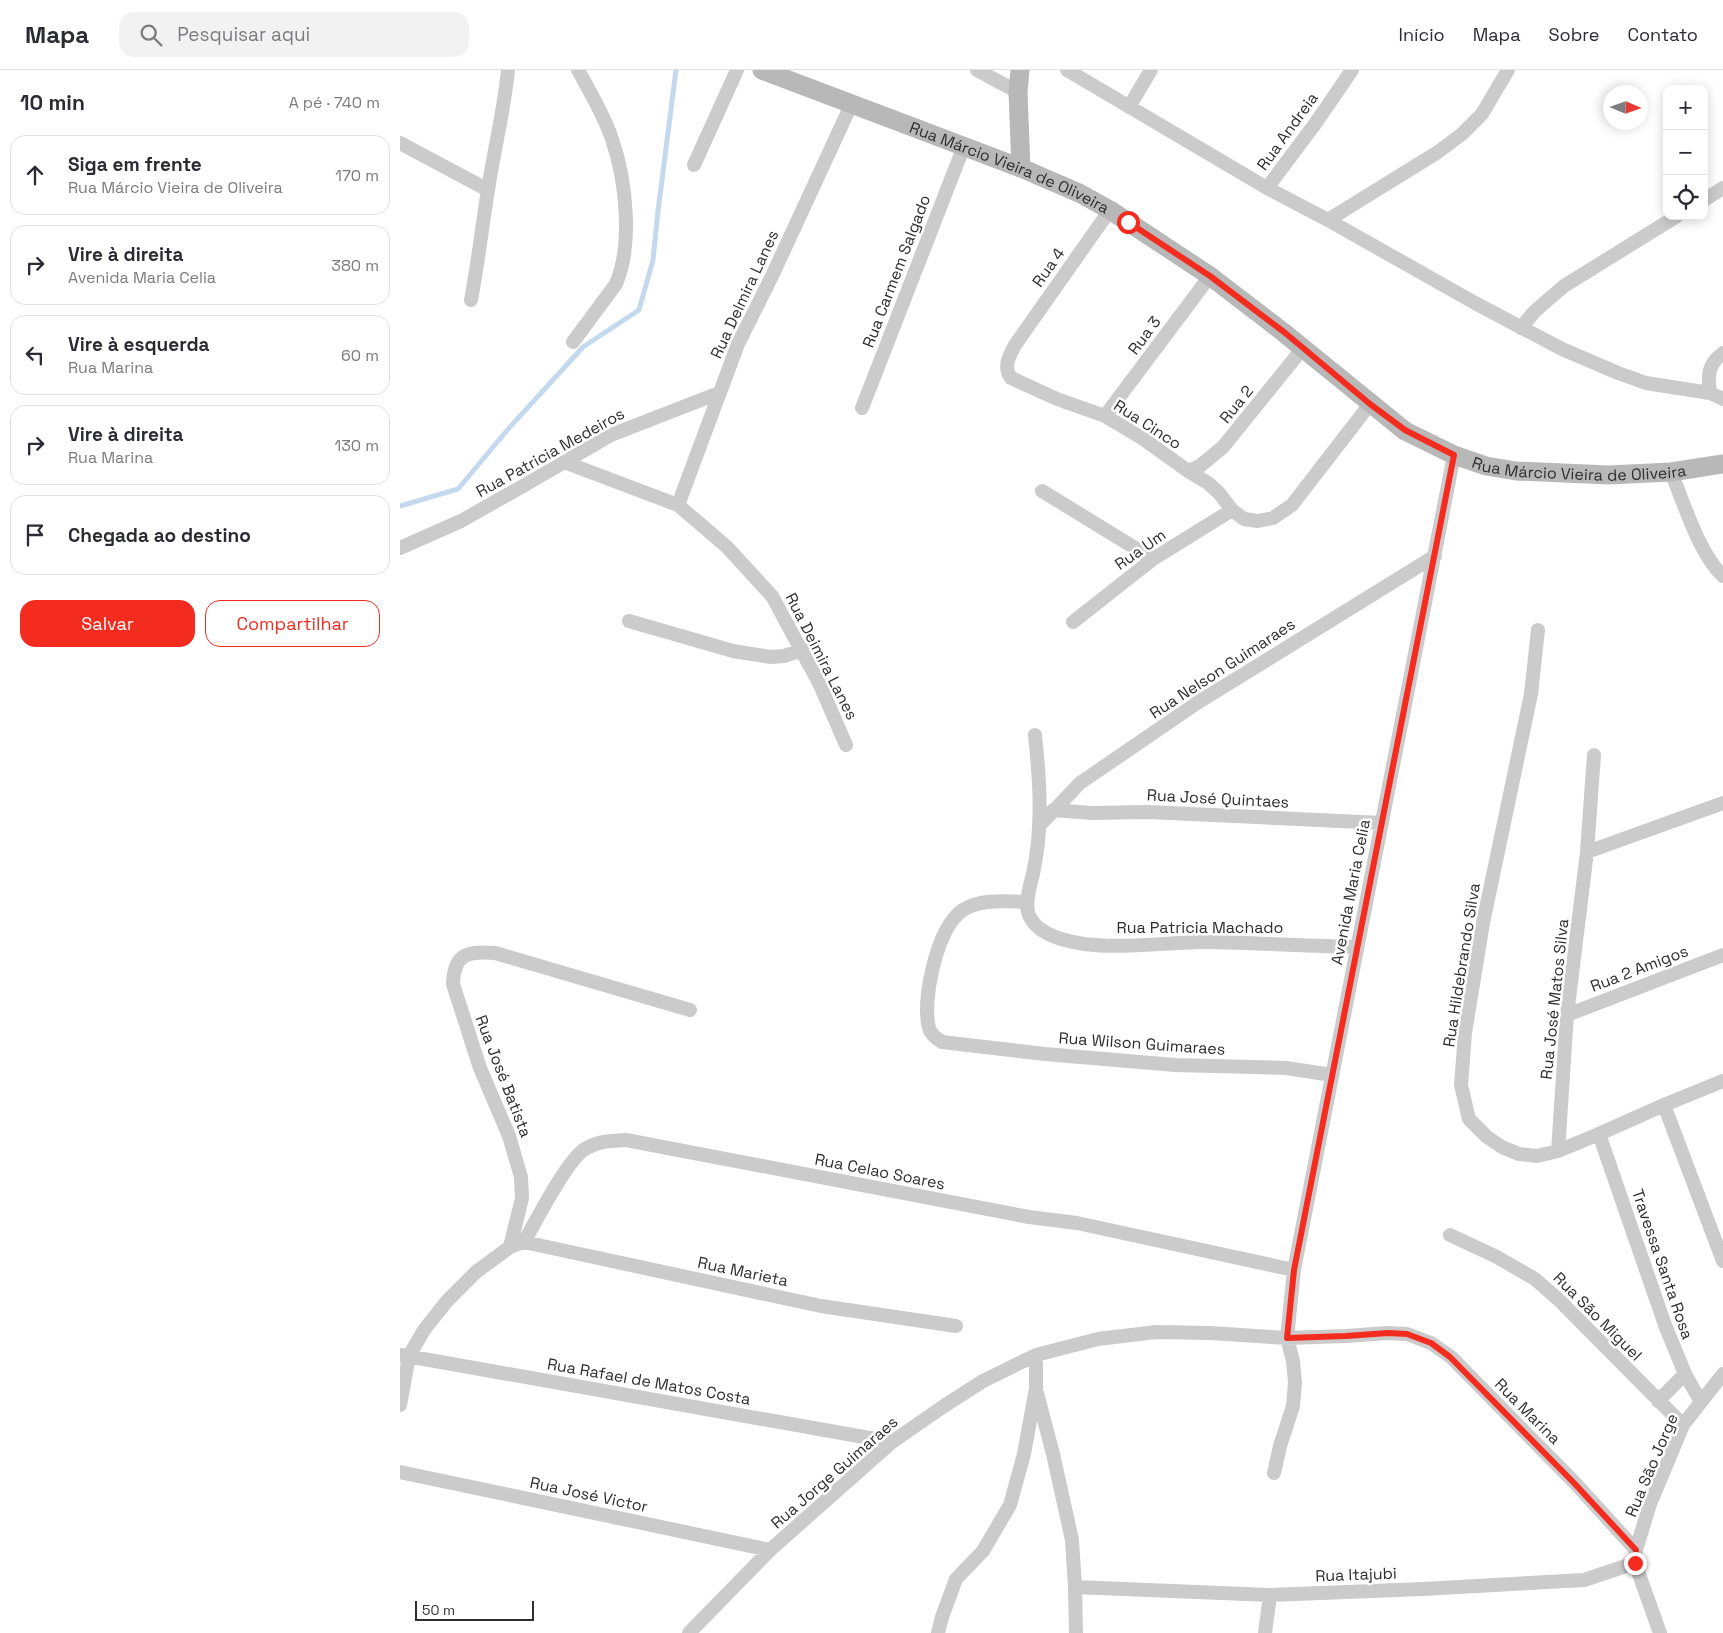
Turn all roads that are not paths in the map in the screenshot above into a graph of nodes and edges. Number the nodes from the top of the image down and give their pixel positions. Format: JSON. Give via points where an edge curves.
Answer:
{"nodes":[{"id":1,"x":508,"y":70,"type":"edge"},
{"id":2,"x":578,"y":70,"type":"edge"},
{"id":3,"x":737,"y":70,"type":"edge"},
{"id":4,"x":762,"y":70,"type":"edge"},
{"id":5,"x":977,"y":70,"type":"edge"},
{"id":6,"x":1020,"y":70,"type":"edge"},
{"id":7,"x":1067,"y":70,"type":"edge"},
{"id":8,"x":1151,"y":70,"type":"edge"},
{"id":9,"x":1352,"y":70,"type":"edge"},
{"id":10,"x":1508,"y":70,"type":"edge"},
{"id":11,"x":1018,"y":92,"type":"junction"},
{"id":12,"x":852,"y":103,"type":"junction"},
{"id":13,"x":1129,"y":107,"type":"junction"},
{"id":14,"x":400,"y":143,"type":"edge"},
{"id":15,"x":964,"y":146,"type":"junction"},
{"id":16,"x":694,"y":165,"type":"dead end"},
{"id":17,"x":1021,"y":168,"type":"junction"},
{"id":18,"x":1267,"y":188,"type":"junction"},
{"id":19,"x":1723,"y":188,"type":"edge"},
{"id":20,"x":488,"y":190,"type":"junction"},
{"id":21,"x":1708,"y":197,"type":"edge"},
{"id":22,"x":1110,"y":210,"type":"junction"},
{"id":23,"x":1328,"y":220,"type":"junction"},
{"id":24,"x":1671,"y":220,"type":"edge"},
{"id":25,"x":1210,"y":276,"type":"junction"},
{"id":26,"x":471,"y":300,"type":"dead end"},
{"id":27,"x":1521,"y":328,"type":"junction"},
{"id":28,"x":573,"y":342,"type":"dead end"},
{"id":29,"x":1015,"y":345,"type":"joint"},
{"id":30,"x":1303,"y":348,"type":"junction"},
{"id":31,"x":1723,"y":353,"type":"edge"},
{"id":32,"x":719,"y":393,"type":"junction"},
{"id":33,"x":1717,"y":396,"type":"edge"},
{"id":34,"x":1370,"y":404,"type":"junction"},
{"id":35,"x":862,"y":408,"type":"dead end"},
{"id":36,"x":1105,"y":416,"type":"junction"},
{"id":37,"x":1454,"y":455,"type":"junction"},
{"id":38,"x":564,"y":462,"type":"junction"},
{"id":39,"x":1723,"y":464,"type":"edge"},
{"id":40,"x":1188,"y":471,"type":"junction"},
{"id":41,"x":1671,"y":472,"type":"junction"},
{"id":42,"x":1042,"y":491,"type":"dead end"},
{"id":43,"x":678,"y":505,"type":"junction"},
{"id":44,"x":1232,"y":510,"type":"junction"},
{"id":45,"x":400,"y":548,"type":"edge"},
{"id":46,"x":1435,"y":556,"type":"junction"},
{"id":47,"x":1153,"y":559,"type":"junction"},
{"id":48,"x":1723,"y":576,"type":"edge"},
{"id":49,"x":629,"y":621,"type":"dead end"},
{"id":50,"x":1073,"y":622,"type":"dead end"},
{"id":51,"x":1538,"y":630,"type":"dead end"},
{"id":52,"x":803,"y":650,"type":"junction"},
{"id":53,"x":1035,"y":735,"type":"dead end"},
{"id":54,"x":846,"y":745,"type":"dead end"},
{"id":55,"x":1594,"y":755,"type":"dead end"},
{"id":56,"x":1723,"y":803,"type":"edge"},
{"id":57,"x":1053,"y":810,"type":"junction"},
{"id":58,"x":1382,"y":823,"type":"junction"},
{"id":59,"x":1040,"y":825,"type":"junction"},
{"id":60,"x":1587,"y":852,"type":"junction"},
{"id":61,"x":1027,"y":902,"type":"junction"},
{"id":62,"x":1357,"y":947,"type":"junction"},
{"id":63,"x":1723,"y":955,"type":"edge"},
{"id":64,"x":690,"y":1010,"type":"dead end"},
{"id":65,"x":1567,"y":1015,"type":"junction"},
{"id":66,"x":1332,"y":1075,"type":"junction"},
{"id":67,"x":1723,"y":1081,"type":"edge"},
{"id":68,"x":1664,"y":1105,"type":"junction"},
{"id":69,"x":1599,"y":1134,"type":"junction"},
{"id":70,"x":1558,"y":1150,"type":"junction"},
{"id":71,"x":1450,"y":1235,"type":"dead end"},
{"id":72,"x":524,"y":1242,"type":"junction"},
{"id":73,"x":510,"y":1247,"type":"junction"},
{"id":74,"x":1723,"y":1261,"type":"edge"},
{"id":75,"x":1294,"y":1270,"type":"junction"},
{"id":76,"x":956,"y":1326,"type":"dead end"},
{"id":77,"x":1287,"y":1338,"type":"junction"},
{"id":78,"x":1036,"y":1355,"type":"junction"},
{"id":79,"x":405,"y":1356,"type":"edge"},
{"id":80,"x":1685,"y":1374,"type":"junction"},
{"id":81,"x":1723,"y":1374,"type":"edge"},
{"id":82,"x":1036,"y":1388,"type":"junction"},
{"id":83,"x":1658,"y":1400,"type":"junction"},
{"id":84,"x":1701,"y":1402,"type":"junction"},
{"id":85,"x":400,"y":1405,"type":"edge"},
{"id":86,"x":1683,"y":1425,"type":"junction"},
{"id":87,"x":892,"y":1442,"type":"junction"},
{"id":88,"x":400,"y":1472,"type":"edge"},
{"id":89,"x":1274,"y":1473,"type":"dead end"},
{"id":90,"x":770,"y":1550,"type":"junction"},
{"id":91,"x":1635,"y":1557,"type":"junction"},
{"id":92,"x":1076,"y":1587,"type":"junction"},
{"id":93,"x":1270,"y":1595,"type":"junction"},
{"id":94,"x":689,"y":1633,"type":"edge"},
{"id":95,"x":938,"y":1633,"type":"edge"},
{"id":96,"x":1076,"y":1633,"type":"edge"},
{"id":97,"x":1265,"y":1633,"type":"edge"},
{"id":98,"x":1660,"y":1633,"type":"edge"}],
"edges":[{"from":1,"to":20,"type":"street"},
{"from":2,"to":28,"type":"street","via":[[612,139],[626,206],[620,274]]},
{"from":3,"to":16,"type":"street"},
{"from":4,"to":12,"type":"main road","name":"Rua Márcio Vieira de Oliveira"},
{"from":5,"to":11,"type":"street"},
{"from":6,"to":11,"type":"main road"},
{"from":7,"to":13,"type":"street"},
{"from":8,"to":13,"type":"street"},
{"from":9,"to":18,"type":"street","name":"Rua Andreia"},
{"from":10,"to":23,"type":"street","via":[[1482,114],[1462,134]]},
{"from":11,"to":17,"type":"main road"},
{"from":12,"to":15,"type":"main road","name":"Rua Márcio Vieira de Oliveira"},
{"from":12,"to":32,"type":"street","name":"Rua Delmira Lanes","via":[[738,344]]},
{"from":13,"to":18,"type":"street"},
{"from":14,"to":20,"type":"street"},
{"from":15,"to":17,"type":"main road","name":"Rua Márcio Vieira de Oliveira"},
{"from":15,"to":35,"type":"street","name":"Rua Carmem Salgado"},
{"from":17,"to":22,"type":"main road","name":"Rua Márcio Vieira de Oliveira"},
{"from":18,"to":23,"type":"street"},
{"from":19,"to":21,"type":"street"},
{"from":20,"to":26,"type":"street"},
{"from":22,"to":25,"type":"main road","name":"Rua Márcio Vieira de Oliveira"},
{"from":22,"to":29,"type":"street","name":"Rua 4"},
{"from":23,"to":27,"type":"street"},
{"from":24,"to":27,"type":"street","via":[[1564,286]]},
{"from":25,"to":30,"type":"main road","name":"Rua Márcio Vieira de Oliveira"},
{"from":25,"to":36,"type":"street","name":"Rua 3"},
{"from":27,"to":33,"type":"street","via":[[1562,349],[1646,383]]},
{"from":29,"to":36,"type":"street","name":"Rua Cinco","via":[[1007,362],[1011,378]]},
{"from":30,"to":34,"type":"main road","name":"Rua Márcio Vieira de Oliveira"},
{"from":30,"to":40,"type":"street","name":"Rua 2","via":[[1223,447],[1200,466]]},
{"from":31,"to":33,"type":"street","via":[[1710,365],[1708,379]]},
{"from":32,"to":38,"type":"street","name":"Rua Patricia Medeiros","via":[[610,435]]},
{"from":32,"to":43,"type":"street","name":"Rua Delmira Lanes"},
{"from":34,"to":37,"type":"main road","name":"Rua Márcio Vieira de Oliveira","via":[[1405,430]]},
{"from":34,"to":44,"type":"street","name":"Rua Cinco","via":[[1292,505],[1273,518],[1258,521],[1244,519]]},
{"from":36,"to":40,"type":"street","name":"Rua Cinco"},
{"from":37,"to":41,"type":"main road","name":"Rua Márcio Vieira de Oliveira","via":[[1486,466],[1516,471]]},
{"from":37,"to":46,"type":"street","name":"Avenida Maria Celia"},
{"from":38,"to":43,"type":"street","name":"Rua Deimira Lanes"},
{"from":38,"to":45,"type":"street","name":"Rua Patricia Medeiros","via":[[461,521]]},
{"from":39,"to":41,"type":"main road","name":"Rua Márcio Vieira de Oliveira"},
{"from":40,"to":44,"type":"street","name":"Rua Cinco","via":[[1208,483]]},
{"from":41,"to":48,"type":"street","via":[[1704,553]]},
{"from":42,"to":47,"type":"street"},
{"from":43,"to":52,"type":"street","name":"Rua Deimira Lanes","via":[[727,548],[772,596]]},
{"from":44,"to":47,"type":"street","name":"Rua Um"},
{"from":46,"to":57,"type":"street","name":"Rua Nelson Guimaraes","via":[[1197,703],[1080,783]]},
{"from":46,"to":58,"type":"street","name":"Avenida Maria Celia"},
{"from":47,"to":50,"type":"street","name":"Rua Um"},
{"from":49,"to":52,"type":"street","via":[[733,651],[771,657]]},
{"from":51,"to":70,"type":"street","name":"Rua Hildebrando Silva","via":[[1531,694],[1483,923],[1466,1024],[1461,1085],[1469,1119],[1487,1137],[1519,1154],[1537,1156]]},
{"from":52,"to":54,"type":"street","name":"Rua Deimira Lanes"},
{"from":53,"to":59,"type":"street"},
{"from":55,"to":60,"type":"street","name":"Rua José Matos Silva"},
{"from":56,"to":60,"type":"street"},
{"from":57,"to":58,"type":"street","name":"Rua José Quintaes"},
{"from":57,"to":59,"type":"street","name":"Rua Nelson Guimaraes"},
{"from":58,"to":62,"type":"street","name":"Avenida Maria Celia"},
{"from":59,"to":61,"type":"street","via":[[1038,853]]},
{"from":60,"to":65,"type":"street","name":"Rua José Matos Silva"},
{"from":61,"to":62,"type":"street","name":"Rua Patricia Machado","via":[[1028,915],[1045,933],[1083,944],[1208,942]]},
{"from":61,"to":66,"type":"street","name":"Rua Wilson Guimaraes","via":[[972,906],[957,914],[947,930],[938,948],[930,980],[928,1011],[932,1033],[942,1042],[1175,1065],[1286,1068]]},
{"from":62,"to":66,"type":"street","name":"Avenida Maria Celia"},
{"from":63,"to":65,"type":"street","name":"Rua 2 Amigos"},
{"from":64,"to":73,"type":"street","name":"Rua José Batista","via":[[494,953],[467,954],[458,960],[454,984],[461,1013],[509,1136],[521,1177],[522,1198]]},
{"from":65,"to":70,"type":"street","name":"Rua José Matos Silva"},
{"from":66,"to":75,"type":"street","name":"Avenida Maria Celia"},
{"from":67,"to":68,"type":"street","name":"Rua Hildebrando Silva"},
{"from":68,"to":69,"type":"street","name":"Rua Hildebrando Silva"},
{"from":68,"to":74,"type":"street"},
{"from":69,"to":70,"type":"street","name":"Rua Hildebrando Silva"},
{"from":69,"to":80,"type":"street","name":"Travessa Santa Rosa"},
{"from":71,"to":83,"type":"street","name":"Rua São Miguel","via":[[1498,1257],[1535,1279]]},
{"from":72,"to":73,"type":"street"},
{"from":72,"to":75,"type":"street","name":"Rua Celao Soares","via":[[571,1163],[583,1150],[608,1141],[626,1140],[1029,1217],[1077,1223]]},
{"from":72,"to":76,"type":"street","name":"Rua Marieta","via":[[821,1306]]},
{"from":73,"to":79,"type":"street","via":[[476,1272],[447,1301]]},
{"from":75,"to":77,"type":"street","name":"Avenida Maria Celia"},
{"from":77,"to":78,"type":"street","name":"Rua Jorge Guimaraes","via":[[1156,1332],[1098,1339]]},
{"from":77,"to":89,"type":"street","via":[[1296,1383],[1293,1406]]},
{"from":77,"to":91,"type":"street","name":"Rua Marina","via":[[1388,1333],[1407,1334],[1431,1343],[1458,1364],[1574,1483]]},
{"from":78,"to":82,"type":"street"},
{"from":78,"to":87,"type":"street","name":"Rua Jorge Guimaraes","via":[[983,1381]]},
{"from":79,"to":85,"type":"street"},
{"from":79,"to":87,"type":"street","name":"Rua Rafael de Matos Costa"},
{"from":80,"to":83,"type":"street"},
{"from":80,"to":84,"type":"street","name":"Travessa Santa Rosa"},
{"from":81,"to":84,"type":"street","name":"Rua São Jorge"},
{"from":82,"to":92,"type":"street","via":[[1072,1540]]},
{"from":82,"to":95,"type":"street","via":[[1024,1454],[1010,1505],[983,1551],[956,1579]]},
{"from":83,"to":86,"type":"street","name":"Rua São Miguel"},
{"from":84,"to":86,"type":"street","name":"Rua São Jorge"},
{"from":86,"to":91,"type":"street","name":"Rua São Jorge","via":[[1650,1504]]},
{"from":87,"to":90,"type":"street","name":"Rua Jorge Guimaraes"},
{"from":88,"to":90,"type":"street","name":"Rua José Victor"},
{"from":90,"to":94,"type":"street","name":"Rua Jorge Guimaraes"},
{"from":91,"to":93,"type":"street","name":"Rua Itajubi","via":[[1584,1580],[1570,1582]]},
{"from":91,"to":98,"type":"street","name":"Rua Marina"},
{"from":92,"to":93,"type":"street","name":"Rua Itajubi"},
{"from":92,"to":96,"type":"street"},
{"from":93,"to":97,"type":"street"}]}
